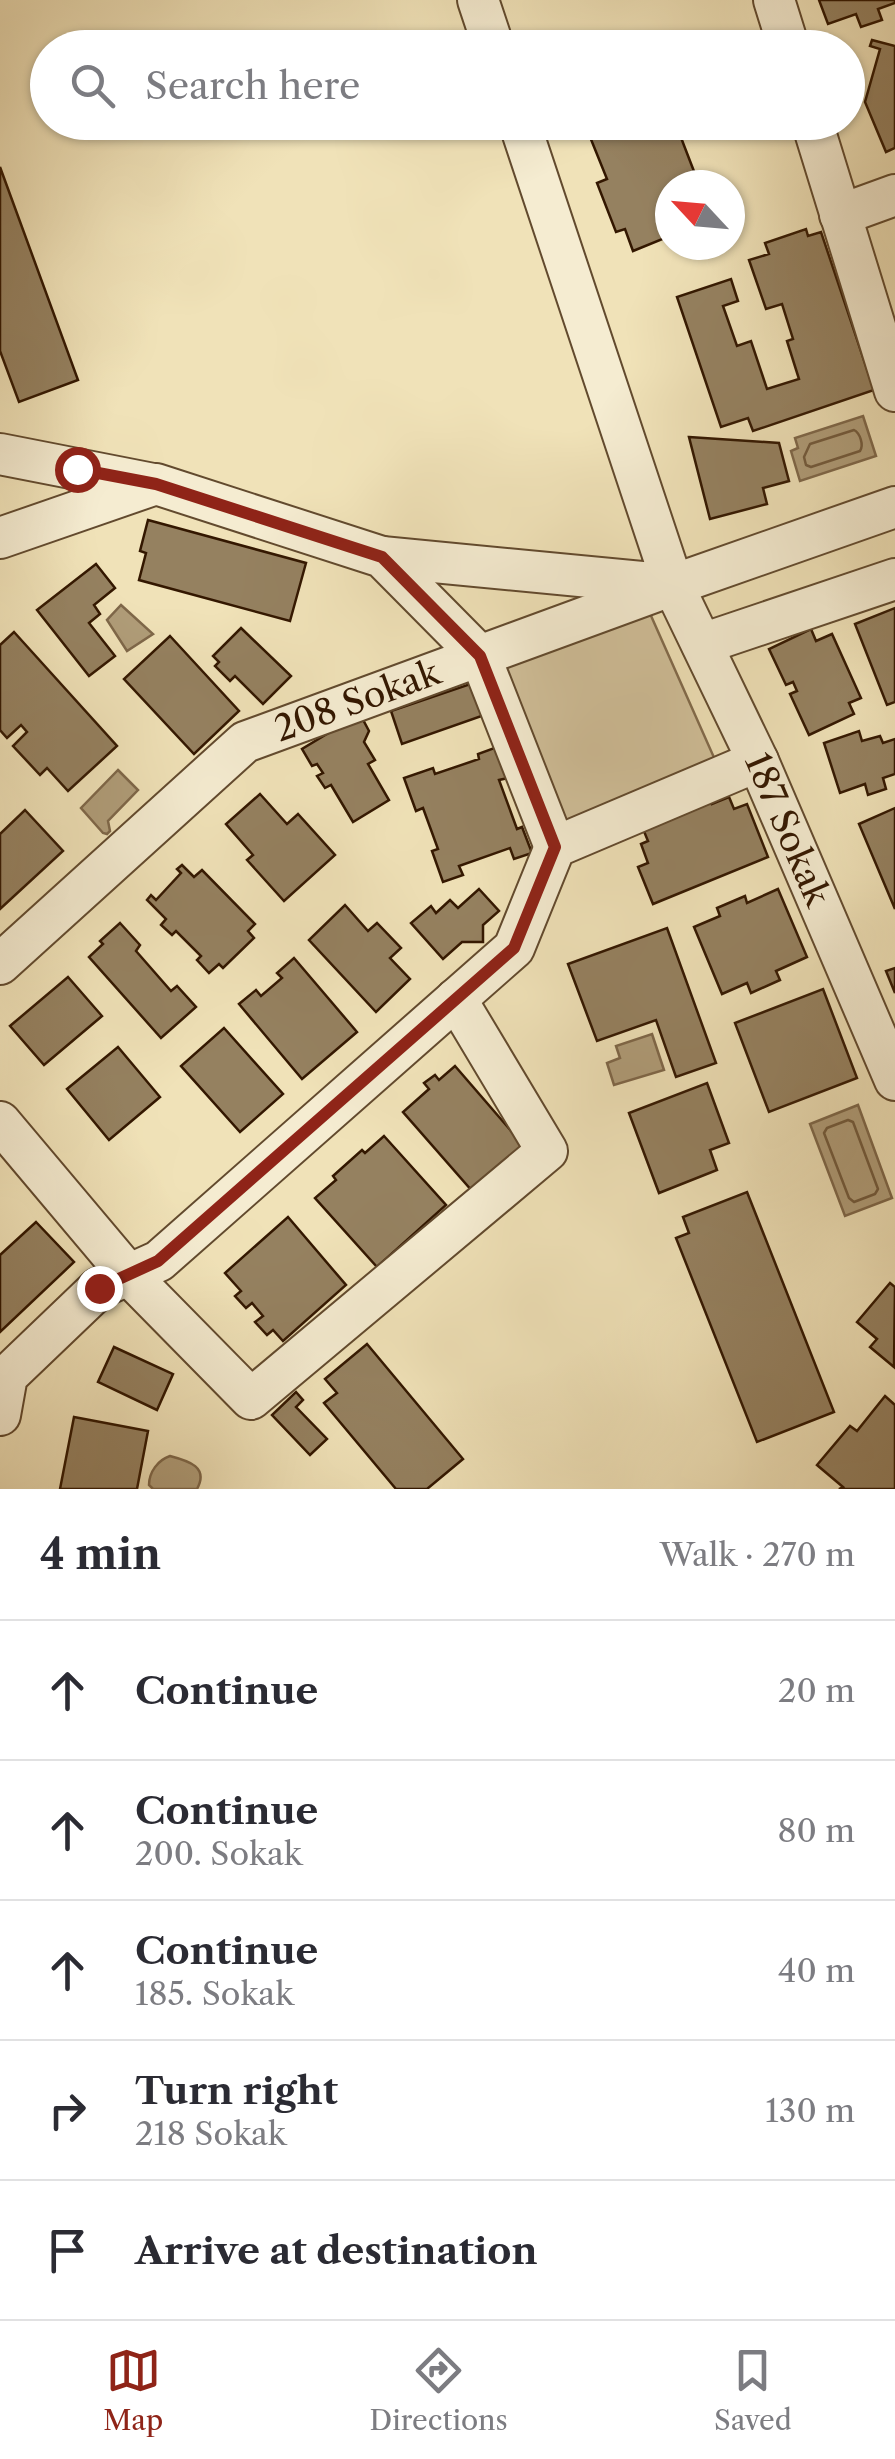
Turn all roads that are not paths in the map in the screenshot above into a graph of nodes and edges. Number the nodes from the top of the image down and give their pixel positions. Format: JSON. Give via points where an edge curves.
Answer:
{"nodes":[{"id":1,"x":478,"y":0,"type":"edge"},
{"id":2,"x":774,"y":0,"type":"edge"},
{"id":3,"x":488,"y":30,"type":"edge"},
{"id":4,"x":783,"y":30,"type":"edge"},
{"id":5,"x":525,"y":140,"type":"edge"},
{"id":6,"x":817,"y":140,"type":"edge"},
{"id":7,"x":895,"y":195,"type":"edge"},
{"id":8,"x":840,"y":215,"type":"junction"},
{"id":9,"x":895,"y":391,"type":"edge"},
{"id":10,"x":0,"y":454,"type":"edge"},
{"id":11,"x":156,"y":484,"type":"junction"},
{"id":12,"x":895,"y":507,"type":"edge"},
{"id":13,"x":0,"y":538,"type":"edge"},
{"id":14,"x":382,"y":557,"type":"junction"},
{"id":15,"x":895,"y":578,"type":"edge"},
{"id":16,"x":673,"y":585,"type":"junction"},
{"id":17,"x":702,"y":644,"type":"junction"},
{"id":18,"x":480,"y":656,"type":"junction"},
{"id":19,"x":758,"y":762,"type":"junction"},
{"id":20,"x":555,"y":847,"type":"junction"},
{"id":21,"x":0,"y":964,"type":"edge"},
{"id":22,"x":456,"y":999,"type":"junction"},
{"id":23,"x":895,"y":1080,"type":"edge"},
{"id":24,"x":0,"y":1122,"type":"edge"},
{"id":25,"x":128,"y":1274,"type":"junction"},
{"id":26,"x":0,"y":1416,"type":"edge"}],
"edges":[{"from":1,"to":3,"type":"street"},
{"from":2,"to":4,"type":"street"},
{"from":5,"to":16,"type":"street","name":"187 Sokak"},
{"from":6,"to":8,"type":"street"},
{"from":7,"to":8,"type":"street"},
{"from":8,"to":9,"type":"street"},
{"from":10,"to":11,"type":"street"},
{"from":11,"to":13,"type":"street"},
{"from":11,"to":14,"type":"street"},
{"from":12,"to":16,"type":"street","name":"208 Sokak"},
{"from":14,"to":16,"type":"street"},
{"from":14,"to":18,"type":"street"},
{"from":15,"to":17,"type":"street"},
{"from":16,"to":17,"type":"street","name":"187 Sokak"},
{"from":16,"to":18,"type":"street","name":"208 Sokak"},
{"from":17,"to":19,"type":"street","name":"187 Sokak"},
{"from":18,"to":20,"type":"street"},
{"from":18,"to":21,"type":"street","name":"208 Sokak","via":[[245,742]]},
{"from":19,"to":20,"type":"street"},
{"from":19,"to":23,"type":"street","name":"187 Sokak"},
{"from":20,"to":22,"type":"street","via":[[514,948]]},
{"from":22,"to":25,"type":"street","via":[[158,1261]]},
{"from":22,"to":25,"type":"street","via":[[547,1151],[251,1399]]},
{"from":24,"to":25,"type":"street"},
{"from":25,"to":26,"type":"street","via":[[99,1288],[7,1376]]}]}
